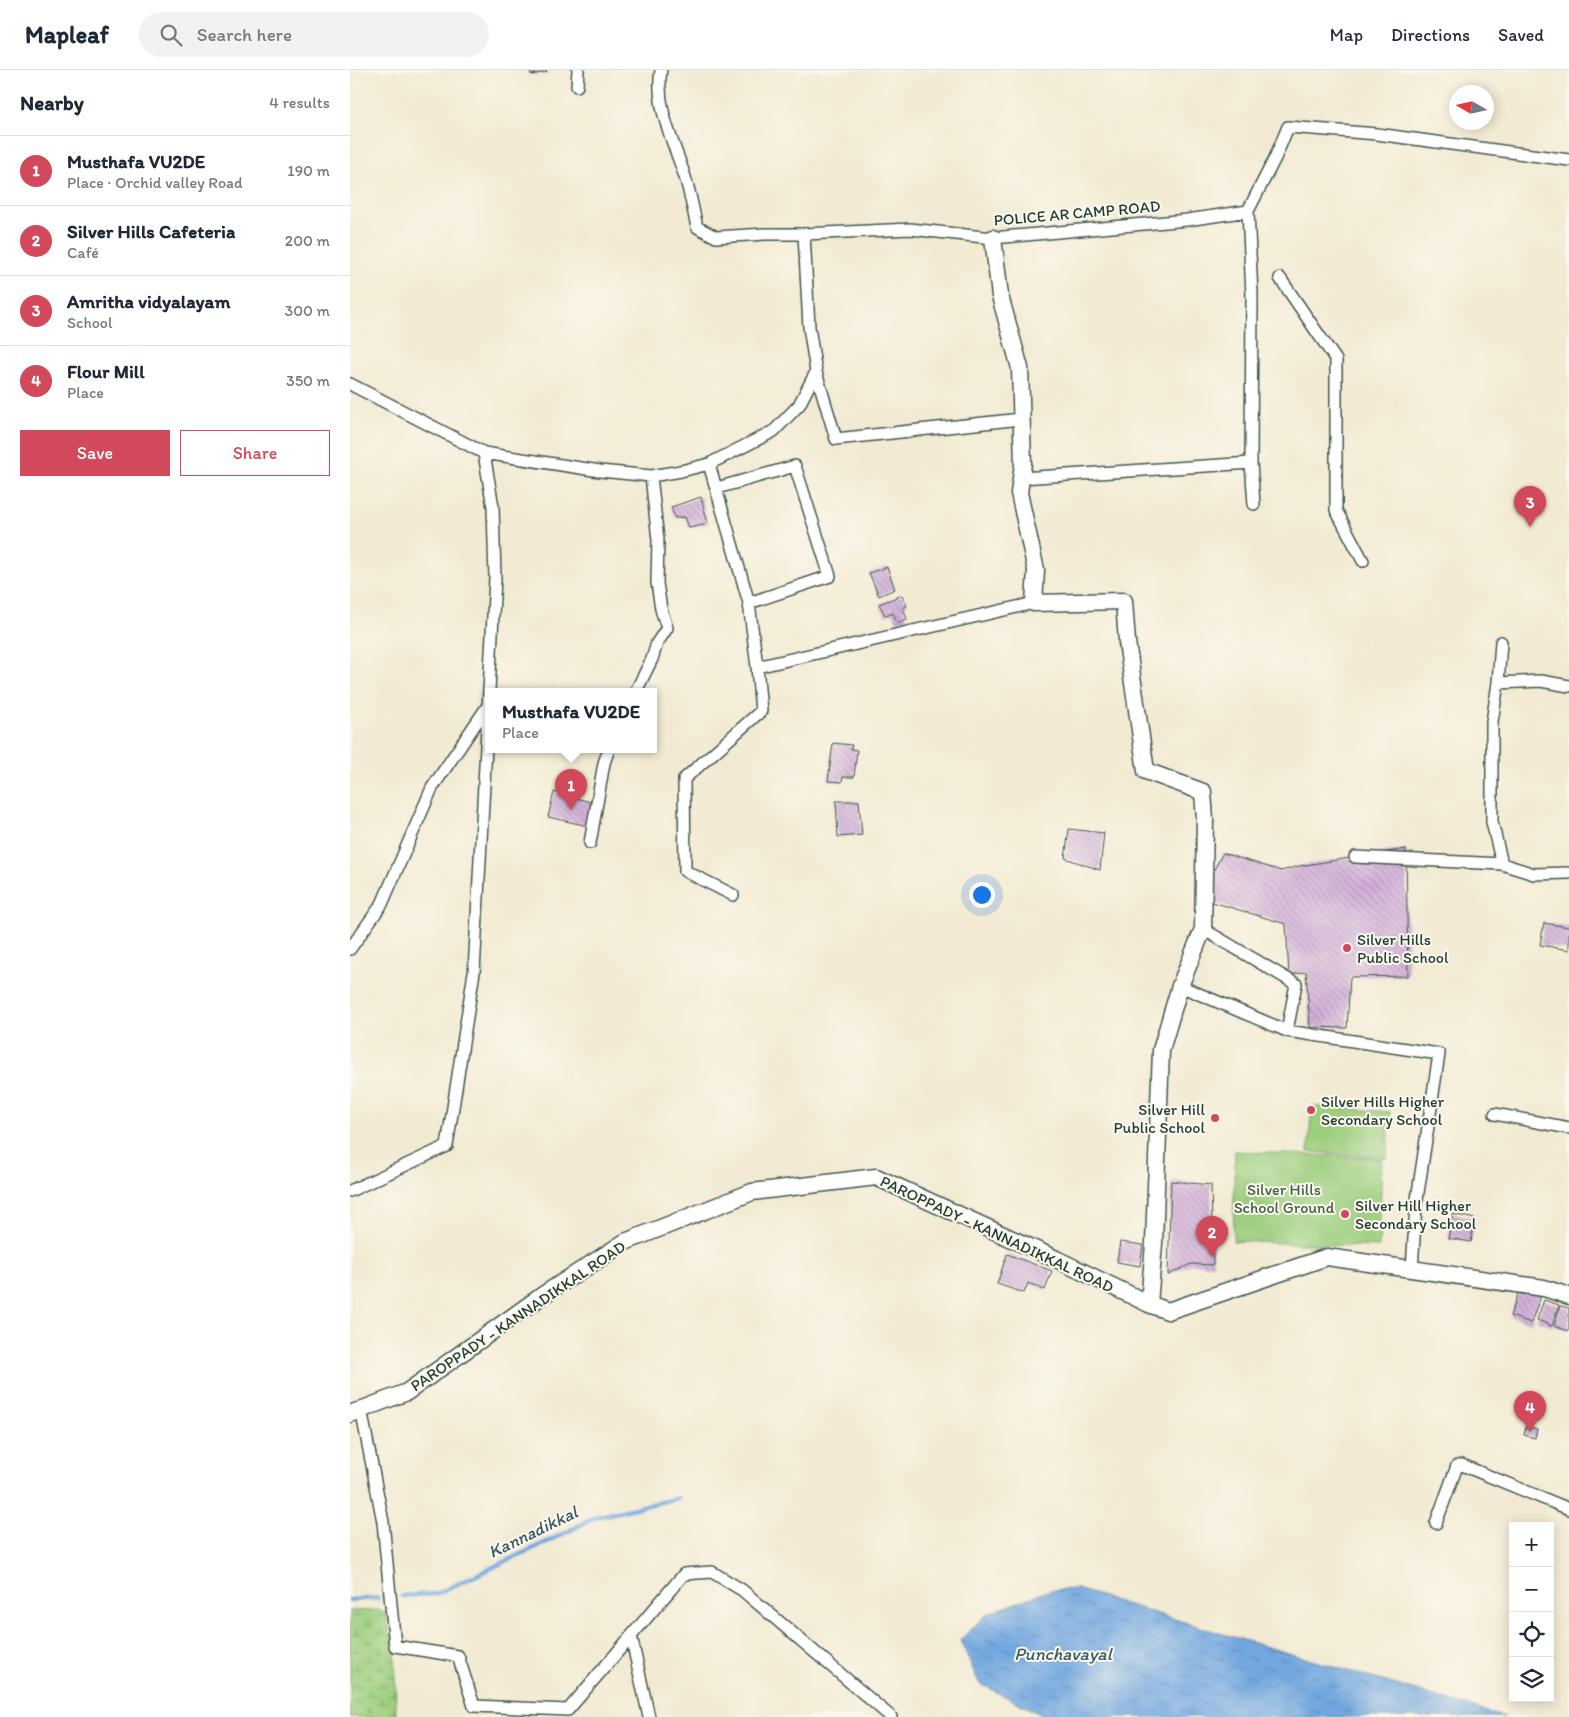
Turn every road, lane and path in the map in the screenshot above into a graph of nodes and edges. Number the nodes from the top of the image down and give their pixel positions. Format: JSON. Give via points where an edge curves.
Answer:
{"nodes":[{"id":1,"x":578,"y":70,"type":"edge"},
{"id":2,"x":660,"y":72,"type":"edge"},
{"id":3,"x":578,"y":86,"type":"dead end"},
{"id":4,"x":1569,"y":160,"type":"edge"},
{"id":5,"x":1248,"y":211,"type":"junction"},
{"id":6,"x":804,"y":234,"type":"junction"},
{"id":7,"x":993,"y":238,"type":"junction"},
{"id":8,"x":1280,"y":278,"type":"dead end"},
{"id":9,"x":816,"y":372,"type":"junction"},
{"id":10,"x":350,"y":384,"type":"edge"},
{"id":11,"x":1021,"y":420,"type":"junction"},
{"id":12,"x":484,"y":452,"type":"junction"},
{"id":13,"x":1251,"y":463,"type":"junction"},
{"id":14,"x":709,"y":464,"type":"junction"},
{"id":15,"x":652,"y":476,"type":"junction"},
{"id":16,"x":1021,"y":478,"type":"junction"},
{"id":17,"x":716,"y":488,"type":"junction"},
{"id":18,"x":1254,"y":504,"type":"dead end"},
{"id":19,"x":1363,"y":561,"type":"dead end"},
{"id":20,"x":749,"y":603,"type":"junction"},
{"id":21,"x":1034,"y":603,"type":"junction"},
{"id":22,"x":1501,"y":642,"type":"dead end"},
{"id":23,"x":757,"y":666,"type":"junction"},
{"id":24,"x":1498,"y":683,"type":"junction"},
{"id":25,"x":1569,"y":686,"type":"edge"},
{"id":26,"x":488,"y":688,"type":"edge"},
{"id":27,"x":638,"y":688,"type":"edge"},
{"id":28,"x":485,"y":710,"type":"edge"},
{"id":29,"x":485,"y":748,"type":"edge"},
{"id":30,"x":608,"y":753,"type":"edge"},
{"id":31,"x":590,"y":843,"type":"dead end"},
{"id":32,"x":1355,"y":857,"type":"dead end"},
{"id":33,"x":1502,"y":864,"type":"junction"},
{"id":34,"x":1569,"y":873,"type":"edge"},
{"id":35,"x":733,"y":895,"type":"dead end"},
{"id":36,"x":1203,"y":930,"type":"junction"},
{"id":37,"x":350,"y":949,"type":"edge"},
{"id":38,"x":1180,"y":986,"type":"junction"},
{"id":39,"x":1287,"y":1031,"type":"junction"},
{"id":40,"x":1496,"y":1114,"type":"dead end"},
{"id":41,"x":1569,"y":1128,"type":"edge"},
{"id":42,"x":350,"y":1191,"type":"edge"},
{"id":43,"x":1412,"y":1269,"type":"junction"},
{"id":44,"x":1569,"y":1296,"type":"edge"},
{"id":45,"x":1149,"y":1304,"type":"junction"},
{"id":46,"x":356,"y":1412,"type":"edge"},
{"id":47,"x":1569,"y":1509,"type":"edge"},
{"id":48,"x":1436,"y":1523,"type":"dead end"},
{"id":49,"x":631,"y":1636,"type":"junction"},
{"id":50,"x":473,"y":1711,"type":"edge"},
{"id":51,"x":649,"y":1717,"type":"edge"},
{"id":52,"x":891,"y":1717,"type":"edge"}],
"edges":[{"from":1,"to":3,"type":"street"},
{"from":2,"to":6,"type":"street","name":"POLICE AR CAMP ROAD","via":[[663,114],[685,177],[697,227],[716,237]]},
{"from":4,"to":5,"type":"street","via":[[1377,134],[1288,127]]},
{"from":5,"to":7,"type":"street","name":"POLICE AR CAMP ROAD","via":[[1187,220]]},
{"from":5,"to":13,"type":"street","via":[[1252,296]]},
{"from":6,"to":7,"type":"street","name":"POLICE AR CAMP ROAD","via":[[910,229]]},
{"from":6,"to":9,"type":"street","via":[[809,327]]},
{"from":7,"to":11,"type":"main road","via":[[1000,296],[1020,368]]},
{"from":8,"to":19,"type":"street","via":[[1336,360],[1336,510]]},
{"from":9,"to":11,"type":"street","via":[[836,440]]},
{"from":9,"to":14,"type":"street","via":[[799,405],[774,431]]},
{"from":10,"to":12,"type":"street"},
{"from":11,"to":16,"type":"main road"},
{"from":12,"to":15,"type":"street"},
{"from":12,"to":26,"type":"street","via":[[495,541]]},
{"from":13,"to":16,"type":"street"},
{"from":13,"to":18,"type":"street"},
{"from":14,"to":15,"type":"street"},
{"from":14,"to":17,"type":"street"},
{"from":15,"to":27,"type":"street","via":[[658,540],[657,583],[667,628]]},
{"from":16,"to":21,"type":"main road","via":[[1019,493],[1036,570]]},
{"from":17,"to":20,"type":"street"},
{"from":17,"to":20,"type":"street","via":[[795,466],[830,576]]},
{"from":20,"to":23,"type":"street"},
{"from":21,"to":23,"type":"street"},
{"from":21,"to":36,"type":"main road","via":[[1124,601],[1146,771],[1203,792]]},
{"from":22,"to":24,"type":"street"},
{"from":23,"to":35,"type":"street","via":[[761,711],[684,779],[685,872]]},
{"from":24,"to":25,"type":"street","via":[[1541,681]]},
{"from":24,"to":33,"type":"street","via":[[1492,722],[1492,822]]},
{"from":28,"to":37,"type":"street","via":[[432,788],[382,904]]},
{"from":29,"to":42,"type":"street","via":[[474,972],[447,1146]]},
{"from":30,"to":31,"type":"street"},
{"from":32,"to":33,"type":"street"},
{"from":33,"to":34,"type":"street","via":[[1534,874]]},
{"from":36,"to":38,"type":"main road"},
{"from":36,"to":39,"type":"street","via":[[1296,984]]},
{"from":38,"to":39,"type":"street"},
{"from":38,"to":45,"type":"main road","via":[[1161,1050]]},
{"from":39,"to":43,"type":"street","via":[[1439,1054],[1416,1206]]},
{"from":40,"to":41,"type":"street"},
{"from":43,"to":44,"type":"main road","name":"PAROPPADY - KANNADIKKAL ROAD","via":[[1544,1288]]},
{"from":43,"to":45,"type":"main road","name":"PAROPPADY - KANNADIKKAL ROAD","via":[[1327,1257],[1168,1311]]},
{"from":45,"to":46,"type":"main road","name":"PAROPPADY - KANNADIKKAL ROAD","via":[[876,1177],[752,1192],[626,1242],[544,1295],[407,1392]]},
{"from":46,"to":50,"type":"street","via":[[383,1522],[395,1646],[458,1656]]},
{"from":47,"to":48,"type":"street","via":[[1462,1465],[1458,1466]]},
{"from":49,"to":50,"type":"street","via":[[568,1710]]},
{"from":49,"to":51,"type":"street"},
{"from":49,"to":52,"type":"street","via":[[684,1574],[712,1572],[742,1590]]}]}
